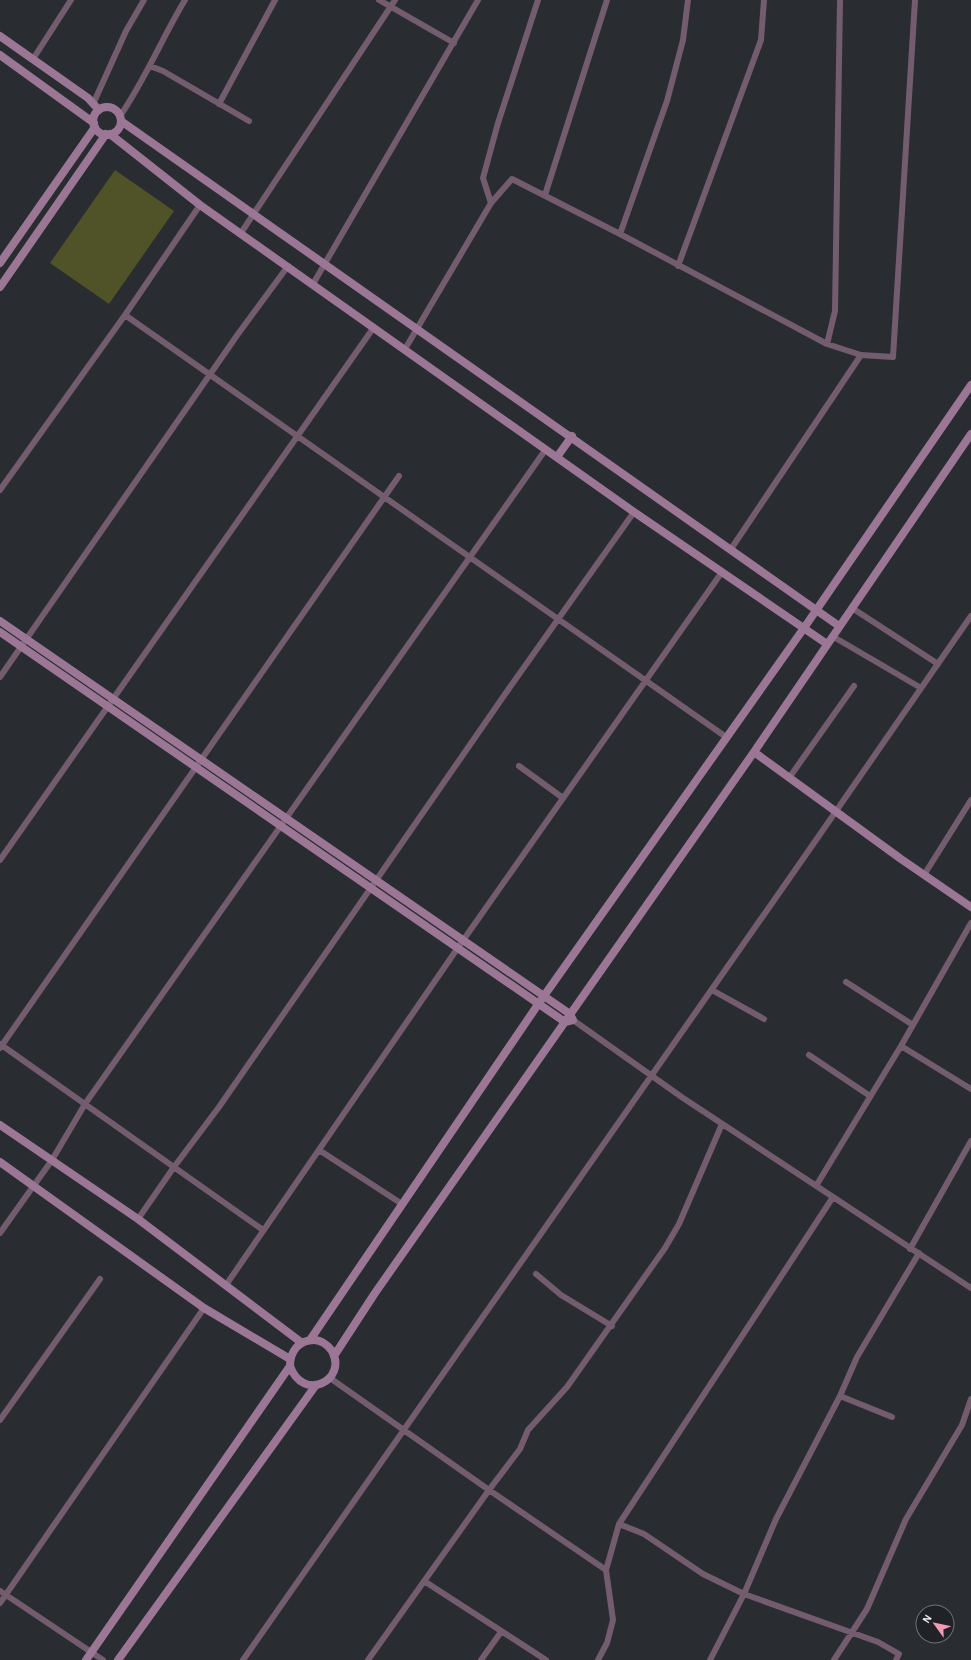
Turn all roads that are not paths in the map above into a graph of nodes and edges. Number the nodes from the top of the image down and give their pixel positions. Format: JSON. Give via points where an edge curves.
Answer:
{"nodes":[{"id":1,"x":71,"y":0,"type":"edge"},
{"id":2,"x":144,"y":0,"type":"edge"},
{"id":3,"x":185,"y":0,"type":"edge"},
{"id":4,"x":275,"y":0,"type":"edge"},
{"id":5,"x":379,"y":0,"type":"edge"},
{"id":6,"x":396,"y":0,"type":"edge"},
{"id":7,"x":478,"y":0,"type":"edge"},
{"id":8,"x":538,"y":0,"type":"edge"},
{"id":9,"x":607,"y":0,"type":"edge"},
{"id":10,"x":688,"y":0,"type":"edge"},
{"id":11,"x":764,"y":0,"type":"edge"},
{"id":12,"x":840,"y":0,"type":"edge"},
{"id":13,"x":915,"y":0,"type":"edge"},
{"id":14,"x":392,"y":7,"type":"junction"},
{"id":15,"x":0,"y":36,"type":"edge"},
{"id":16,"x":454,"y":43,"type":"junction"},
{"id":17,"x":0,"y":55,"type":"edge"},
{"id":18,"x":33,"y":59,"type":"junction"},
{"id":19,"x":150,"y":66,"type":"junction"},
{"id":20,"x":94,"y":102,"type":"junction"},
{"id":21,"x":219,"y":104,"type":"junction"},
{"id":22,"x":99,"y":110,"type":"junction"},
{"id":23,"x":120,"y":118,"type":"junction"},
{"id":24,"x":249,"y":121,"type":"dead end"},
{"id":25,"x":94,"y":125,"type":"junction"},
{"id":26,"x":108,"y":134,"type":"junction"},
{"id":27,"x":544,"y":195,"type":"junction"},
{"id":28,"x":491,"y":203,"type":"junction"},
{"id":29,"x":200,"y":205,"type":"junction"},
{"id":30,"x":254,"y":214,"type":"junction"},
{"id":31,"x":241,"y":233,"type":"junction"},
{"id":32,"x":620,"y":234,"type":"junction"},
{"id":33,"x":0,"y":263,"type":"edge"},
{"id":34,"x":326,"y":264,"type":"junction"},
{"id":35,"x":288,"y":266,"type":"junction"},
{"id":36,"x":678,"y":266,"type":"junction"},
{"id":37,"x":314,"y":284,"type":"junction"},
{"id":38,"x":0,"y":287,"type":"edge"},
{"id":39,"x":125,"y":316,"type":"junction"},
{"id":40,"x":374,"y":327,"type":"junction"},
{"id":41,"x":418,"y":328,"type":"junction"},
{"id":42,"x":827,"y":344,"type":"junction"},
{"id":43,"x":405,"y":349,"type":"junction"},
{"id":44,"x":861,"y":355,"type":"junction"},
{"id":45,"x":210,"y":374,"type":"junction"},
{"id":46,"x":971,"y":385,"type":"edge"},
{"id":47,"x":971,"y":434,"type":"edge"},
{"id":48,"x":297,"y":436,"type":"junction"},
{"id":49,"x":572,"y":436,"type":"junction"},
{"id":50,"x":546,"y":449,"type":"junction"},
{"id":51,"x":557,"y":457,"type":"junction"},
{"id":52,"x":399,"y":476,"type":"dead end"},
{"id":53,"x":0,"y":490,"type":"edge"},
{"id":54,"x":384,"y":498,"type":"junction"},
{"id":55,"x":634,"y":512,"type":"junction"},
{"id":56,"x":731,"y":549,"type":"junction"},
{"id":57,"x":470,"y":558,"type":"junction"},
{"id":58,"x":722,"y":572,"type":"junction"},
{"id":59,"x":852,"y":608,"type":"junction"},
{"id":60,"x":816,"y":610,"type":"junction"},
{"id":61,"x":971,"y":616,"type":"edge"},
{"id":62,"x":558,"y":619,"type":"junction"},
{"id":63,"x":0,"y":622,"type":"edge"},
{"id":64,"x":839,"y":626,"type":"junction"},
{"id":65,"x":804,"y":628,"type":"junction"},
{"id":66,"x":0,"y":632,"type":"edge"},
{"id":67,"x":832,"y":636,"type":"junction"},
{"id":68,"x":26,"y":639,"type":"junction"},
{"id":69,"x":827,"y":644,"type":"junction"},
{"id":70,"x":21,"y":647,"type":"junction"},
{"id":71,"x":938,"y":664,"type":"junction"},
{"id":72,"x":0,"y":677,"type":"edge"},
{"id":73,"x":646,"y":681,"type":"junction"},
{"id":74,"x":854,"y":686,"type":"dead end"},
{"id":75,"x":921,"y":688,"type":"junction"},
{"id":76,"x":113,"y":699,"type":"junction"},
{"id":77,"x":108,"y":706,"type":"junction"},
{"id":78,"x":726,"y":737,"type":"junction"},
{"id":79,"x":754,"y":752,"type":"junction"},
{"id":80,"x":201,"y":760,"type":"junction"},
{"id":81,"x":519,"y":766,"type":"dead end"},
{"id":82,"x":196,"y":768,"type":"junction"},
{"id":83,"x":789,"y":778,"type":"junction"},
{"id":84,"x":563,"y":798,"type":"junction"},
{"id":85,"x":971,"y":800,"type":"edge"},
{"id":86,"x":837,"y":813,"type":"junction"},
{"id":87,"x":287,"y":819,"type":"junction"},
{"id":88,"x":281,"y":828,"type":"junction"},
{"id":89,"x":0,"y":860,"type":"edge"},
{"id":90,"x":924,"y":874,"type":"junction"},
{"id":91,"x":375,"y":880,"type":"junction"},
{"id":92,"x":369,"y":888,"type":"junction"},
{"id":93,"x":971,"y":907,"type":"edge"},
{"id":94,"x":971,"y":923,"type":"edge"},
{"id":95,"x":463,"y":940,"type":"junction"},
{"id":96,"x":457,"y":949,"type":"junction"},
{"id":97,"x":846,"y":982,"type":"dead end"},
{"id":98,"x":712,"y":990,"type":"junction"},
{"id":99,"x":544,"y":996,"type":"junction"},
{"id":100,"x":539,"y":1003,"type":"junction"},
{"id":101,"x":569,"y":1018,"type":"junction"},
{"id":102,"x":764,"y":1019,"type":"dead end"},
{"id":103,"x":913,"y":1025,"type":"junction"},
{"id":104,"x":1,"y":1046,"type":"edge"},
{"id":105,"x":901,"y":1046,"type":"junction"},
{"id":106,"x":809,"y":1055,"type":"dead end"},
{"id":107,"x":652,"y":1076,"type":"junction"},
{"id":108,"x":971,"y":1089,"type":"edge"},
{"id":109,"x":870,"y":1096,"type":"junction"},
{"id":110,"x":85,"y":1104,"type":"junction"},
{"id":111,"x":722,"y":1124,"type":"junction"},
{"id":112,"x":0,"y":1125,"type":"edge"},
{"id":113,"x":971,"y":1141,"type":"edge"},
{"id":114,"x":319,"y":1150,"type":"junction"},
{"id":115,"x":52,"y":1160,"type":"junction"},
{"id":116,"x":0,"y":1162,"type":"edge"},
{"id":117,"x":174,"y":1167,"type":"junction"},
{"id":118,"x":33,"y":1186,"type":"junction"},
{"id":119,"x":816,"y":1186,"type":"junction"},
{"id":120,"x":834,"y":1197,"type":"junction"},
{"id":121,"x":402,"y":1204,"type":"junction"},
{"id":122,"x":138,"y":1219,"type":"junction"},
{"id":123,"x":263,"y":1230,"type":"junction"},
{"id":124,"x":0,"y":1233,"type":"edge"},
{"id":125,"x":910,"y":1249,"type":"junction"},
{"id":126,"x":919,"y":1253,"type":"junction"},
{"id":127,"x":536,"y":1274,"type":"dead end"},
{"id":128,"x":100,"y":1279,"type":"dead end"},
{"id":129,"x":226,"y":1286,"type":"junction"},
{"id":130,"x":971,"y":1288,"type":"edge"},
{"id":131,"x":204,"y":1308,"type":"junction"},
{"id":132,"x":612,"y":1326,"type":"junction"},
{"id":133,"x":306,"y":1341,"type":"junction"},
{"id":134,"x":334,"y":1356,"type":"junction"},
{"id":135,"x":290,"y":1362,"type":"junction"},
{"id":136,"x":330,"y":1378,"type":"junction"},
{"id":137,"x":316,"y":1385,"type":"junction"},
{"id":138,"x":840,"y":1396,"type":"junction"},
{"id":139,"x":971,"y":1399,"type":"edge"},
{"id":140,"x":892,"y":1417,"type":"dead end"},
{"id":141,"x":0,"y":1420,"type":"edge"},
{"id":142,"x":405,"y":1431,"type":"junction"},
{"id":143,"x":489,"y":1490,"type":"junction"},
{"id":144,"x":619,"y":1524,"type":"junction"},
{"id":145,"x":606,"y":1570,"type":"junction"},
{"id":146,"x":424,"y":1581,"type":"junction"},
{"id":147,"x":3,"y":1593,"type":"edge"},
{"id":148,"x":744,"y":1594,"type":"junction"},
{"id":149,"x":0,"y":1603,"type":"edge"},
{"id":150,"x":501,"y":1632,"type":"junction"},
{"id":151,"x":852,"y":1634,"type":"junction"},
{"id":152,"x":91,"y":1652,"type":"junction"},
{"id":153,"x":86,"y":1660,"type":"edge"},
{"id":154,"x":103,"y":1660,"type":"edge"},
{"id":155,"x":118,"y":1660,"type":"edge"},
{"id":156,"x":243,"y":1660,"type":"edge"},
{"id":157,"x":368,"y":1660,"type":"edge"},
{"id":158,"x":481,"y":1660,"type":"edge"},
{"id":159,"x":546,"y":1660,"type":"edge"},
{"id":160,"x":598,"y":1660,"type":"edge"},
{"id":161,"x":710,"y":1660,"type":"edge"},
{"id":162,"x":834,"y":1660,"type":"edge"},
{"id":163,"x":896,"y":1660,"type":"edge"}],
"edges":[{"from":1,"to":18,"type":"street"},
{"from":2,"to":20,"type":"street","via":[[126,31]]},
{"from":3,"to":19,"type":"street","via":[[163,37]]},
{"from":4,"to":21,"type":"street"},
{"from":5,"to":14,"type":"street"},
{"from":6,"to":14,"type":"street"},
{"from":7,"to":16,"type":"street"},
{"from":8,"to":28,"type":"street","via":[[483,178]]},
{"from":9,"to":27,"type":"street"},
{"from":10,"to":32,"type":"street","via":[[683,40],[667,101]]},
{"from":11,"to":36,"type":"street","via":[[761,40]]},
{"from":12,"to":42,"type":"street","via":[[835,311]]},
{"from":13,"to":44,"type":"street","via":[[893,357]]},
{"from":14,"to":16,"type":"street"},
{"from":14,"to":30,"type":"street"},
{"from":15,"to":18,"type":"main road"},
{"from":16,"to":34,"type":"street"},
{"from":17,"to":25,"type":"main road"},
{"from":18,"to":20,"type":"main road"},
{"from":19,"to":21,"type":"street"},
{"from":19,"to":23,"type":"street"},
{"from":20,"to":22,"type":"main road"},
{"from":21,"to":24,"type":"street"},
{"from":22,"to":23,"type":"main road","via":[[111,108]]},
{"from":22,"to":25,"type":"main road"},
{"from":23,"to":26,"type":"main road","via":[[118,129]]},
{"from":23,"to":30,"type":"main road"},
{"from":25,"to":26,"type":"main road","via":[[101,133]]},
{"from":25,"to":33,"type":"main road"},
{"from":26,"to":29,"type":"main road"},
{"from":26,"to":38,"type":"main road"},
{"from":27,"to":28,"type":"street","via":[[512,180]]},
{"from":27,"to":32,"type":"street"},
{"from":28,"to":41,"type":"street"},
{"from":29,"to":31,"type":"main road"},
{"from":29,"to":39,"type":"street"},
{"from":30,"to":31,"type":"street"},
{"from":30,"to":34,"type":"main road"},
{"from":31,"to":35,"type":"main road"},
{"from":32,"to":36,"type":"street"},
{"from":34,"to":37,"type":"street"},
{"from":34,"to":41,"type":"main road"},
{"from":35,"to":37,"type":"main road"},
{"from":35,"to":45,"type":"street"},
{"from":36,"to":42,"type":"street"},
{"from":37,"to":40,"type":"main road"},
{"from":39,"to":45,"type":"street"},
{"from":39,"to":53,"type":"street"},
{"from":40,"to":43,"type":"main road"},
{"from":40,"to":48,"type":"street"},
{"from":41,"to":43,"type":"street"},
{"from":41,"to":49,"type":"main road"},
{"from":42,"to":44,"type":"street"},
{"from":43,"to":50,"type":"main road"},
{"from":44,"to":56,"type":"street"},
{"from":45,"to":48,"type":"street"},
{"from":45,"to":68,"type":"street"},
{"from":46,"to":60,"type":"main road"},
{"from":47,"to":59,"type":"main road"},
{"from":48,"to":54,"type":"street"},
{"from":48,"to":76,"type":"street"},
{"from":49,"to":51,"type":"main road"},
{"from":49,"to":56,"type":"main road"},
{"from":50,"to":51,"type":"main road"},
{"from":50,"to":57,"type":"street"},
{"from":51,"to":55,"type":"main road"},
{"from":52,"to":54,"type":"street"},
{"from":54,"to":57,"type":"street"},
{"from":54,"to":80,"type":"street"},
{"from":55,"to":58,"type":"main road"},
{"from":55,"to":62,"type":"street"},
{"from":56,"to":60,"type":"main road"},
{"from":57,"to":62,"type":"street"},
{"from":57,"to":87,"type":"street"},
{"from":58,"to":65,"type":"main road"},
{"from":58,"to":73,"type":"street"},
{"from":59,"to":64,"type":"main road"},
{"from":59,"to":71,"type":"street"},
{"from":60,"to":64,"type":"main road"},
{"from":60,"to":65,"type":"main road"},
{"from":61,"to":71,"type":"street"},
{"from":62,"to":73,"type":"street"},
{"from":62,"to":91,"type":"street"},
{"from":63,"to":68,"type":"main road"},
{"from":64,"to":67,"type":"main road"},
{"from":65,"to":69,"type":"main road"},
{"from":65,"to":78,"type":"main road"},
{"from":66,"to":70,"type":"main road"},
{"from":67,"to":69,"type":"main road"},
{"from":67,"to":75,"type":"street"},
{"from":68,"to":70,"type":"street"},
{"from":68,"to":76,"type":"main road"},
{"from":69,"to":79,"type":"main road"},
{"from":70,"to":72,"type":"street"},
{"from":70,"to":77,"type":"main road"},
{"from":71,"to":75,"type":"street"},
{"from":73,"to":78,"type":"street"},
{"from":73,"to":84,"type":"street"},
{"from":74,"to":83,"type":"street"},
{"from":75,"to":86,"type":"street"},
{"from":76,"to":77,"type":"street"},
{"from":76,"to":80,"type":"main road"},
{"from":77,"to":82,"type":"main road"},
{"from":77,"to":89,"type":"street"},
{"from":78,"to":99,"type":"main road"},
{"from":79,"to":83,"type":"main road"},
{"from":79,"to":101,"type":"main road"},
{"from":80,"to":82,"type":"street"},
{"from":80,"to":87,"type":"main road"},
{"from":81,"to":84,"type":"street"},
{"from":82,"to":88,"type":"main road"},
{"from":82,"to":104,"type":"street"},
{"from":83,"to":86,"type":"main road"},
{"from":84,"to":95,"type":"street"},
{"from":85,"to":90,"type":"street"},
{"from":86,"to":90,"type":"main road"},
{"from":86,"to":98,"type":"street"},
{"from":87,"to":88,"type":"street"},
{"from":87,"to":91,"type":"main road"},
{"from":88,"to":92,"type":"main road"},
{"from":88,"to":110,"type":"street"},
{"from":90,"to":93,"type":"main road"},
{"from":91,"to":92,"type":"street"},
{"from":91,"to":95,"type":"main road"},
{"from":92,"to":96,"type":"main road"},
{"from":92,"to":117,"type":"street","via":[[219,1107]]},
{"from":94,"to":103,"type":"street"},
{"from":95,"to":96,"type":"street"},
{"from":95,"to":99,"type":"main road"},
{"from":96,"to":100,"type":"main road"},
{"from":96,"to":114,"type":"street"},
{"from":97,"to":103,"type":"street"},
{"from":98,"to":102,"type":"street"},
{"from":98,"to":107,"type":"street"},
{"from":99,"to":100,"type":"main road"},
{"from":99,"to":101,"type":"main road"},
{"from":100,"to":101,"type":"main road"},
{"from":100,"to":121,"type":"main road"},
{"from":101,"to":107,"type":"street"},
{"from":101,"to":134,"type":"main road","via":[[375,1293]]},
{"from":103,"to":105,"type":"street"},
{"from":104,"to":110,"type":"street"},
{"from":105,"to":108,"type":"street"},
{"from":105,"to":109,"type":"street"},
{"from":106,"to":109,"type":"street"},
{"from":107,"to":111,"type":"street"},
{"from":107,"to":142,"type":"street"},
{"from":109,"to":119,"type":"street"},
{"from":110,"to":115,"type":"street"},
{"from":110,"to":117,"type":"street"},
{"from":111,"to":119,"type":"street"},
{"from":111,"to":132,"type":"street","via":[[679,1224]]},
{"from":112,"to":115,"type":"main road"},
{"from":113,"to":125,"type":"street"},
{"from":114,"to":121,"type":"street"},
{"from":114,"to":123,"type":"street"},
{"from":115,"to":118,"type":"street"},
{"from":115,"to":122,"type":"main road"},
{"from":116,"to":118,"type":"main road"},
{"from":117,"to":122,"type":"street"},
{"from":117,"to":123,"type":"street"},
{"from":118,"to":124,"type":"street"},
{"from":118,"to":131,"type":"main road"},
{"from":119,"to":120,"type":"street"},
{"from":120,"to":125,"type":"street"},
{"from":120,"to":144,"type":"street"},
{"from":121,"to":133,"type":"main road"},
{"from":122,"to":129,"type":"main road"},
{"from":123,"to":129,"type":"street"},
{"from":125,"to":126,"type":"street"},
{"from":126,"to":130,"type":"street"},
{"from":126,"to":138,"type":"street","via":[[857,1357]]},
{"from":127,"to":132,"type":"street","via":[[561,1295]]},
{"from":128,"to":141,"type":"street"},
{"from":129,"to":133,"type":"main road"},
{"from":131,"to":135,"type":"main road"},
{"from":131,"to":147,"type":"street"},
{"from":132,"to":143,"type":"street","via":[[567,1387],[528,1430],[520,1449]]},
{"from":133,"to":134,"type":"main road","via":[[317,1340],[325,1343]]},
{"from":133,"to":135,"type":"main road","via":[[292,1353]]},
{"from":134,"to":136,"type":"main road","via":[[334,1371]]},
{"from":135,"to":137,"type":"main road","via":[[293,1374],[299,1381],[307,1385]]},
{"from":135,"to":152,"type":"main road"},
{"from":136,"to":137,"type":"main road"},
{"from":136,"to":142,"type":"street"},
{"from":137,"to":155,"type":"main road"},
{"from":138,"to":140,"type":"street"},
{"from":138,"to":148,"type":"street","via":[[776,1519]]},
{"from":139,"to":151,"type":"street","via":[[962,1425],[906,1519],[867,1609]]},
{"from":142,"to":143,"type":"street"},
{"from":142,"to":156,"type":"street"},
{"from":143,"to":145,"type":"street"},
{"from":143,"to":146,"type":"street"},
{"from":144,"to":145,"type":"street"},
{"from":144,"to":148,"type":"street","via":[[644,1534],[703,1574]]},
{"from":145,"to":160,"type":"street","via":[[613,1620],[607,1643]]},
{"from":146,"to":150,"type":"street"},
{"from":146,"to":157,"type":"street"},
{"from":147,"to":149,"type":"street"},
{"from":147,"to":152,"type":"street"},
{"from":148,"to":151,"type":"street"},
{"from":148,"to":161,"type":"street"},
{"from":150,"to":158,"type":"street"},
{"from":150,"to":159,"type":"street"},
{"from":151,"to":162,"type":"street"},
{"from":151,"to":163,"type":"street","via":[[878,1642],[899,1654]]},
{"from":152,"to":153,"type":"main road"},
{"from":152,"to":154,"type":"street"}]}
